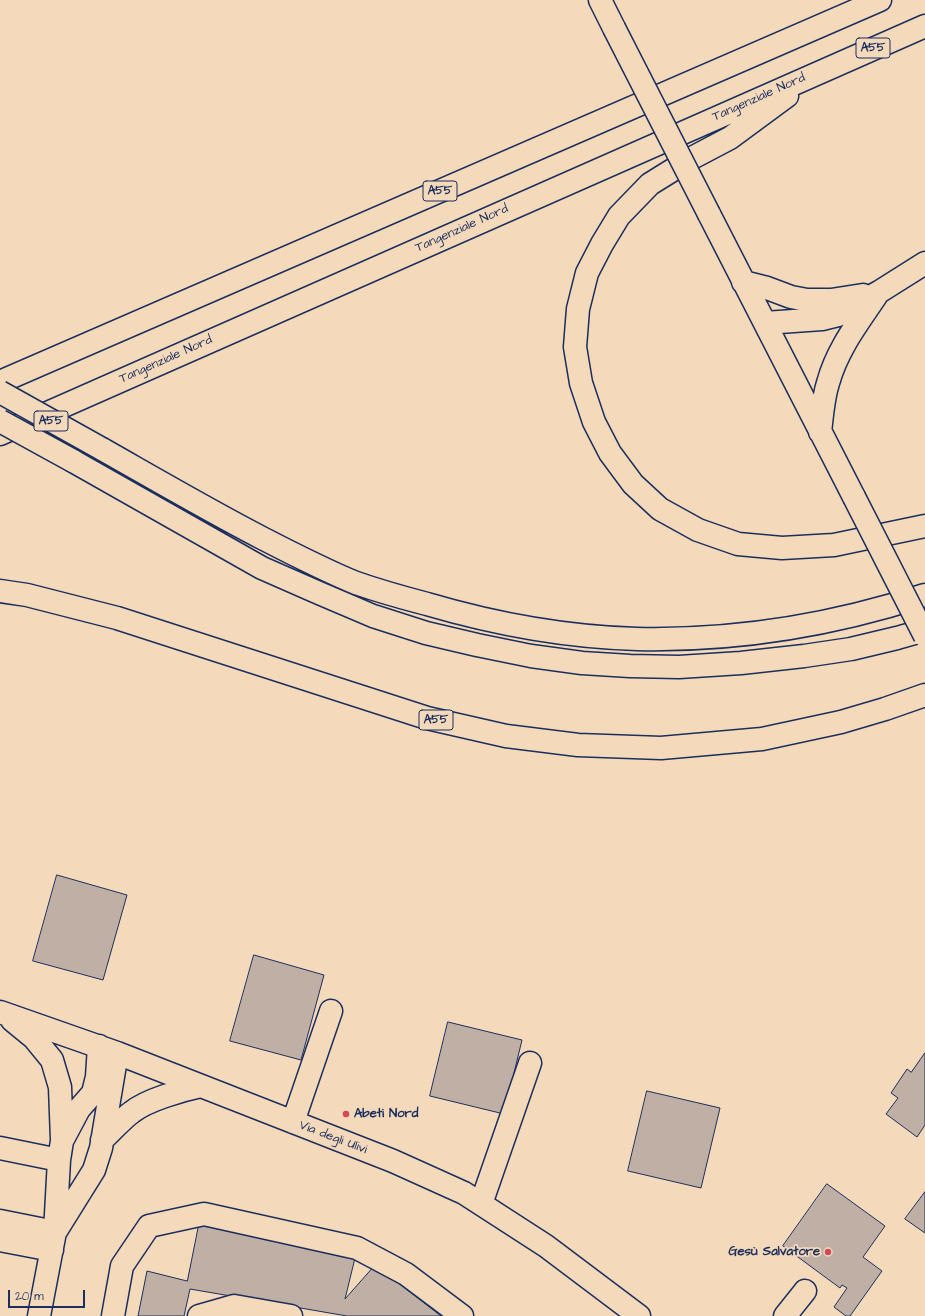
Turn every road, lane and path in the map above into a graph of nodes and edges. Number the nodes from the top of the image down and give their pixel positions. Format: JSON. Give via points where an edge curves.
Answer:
{"nodes":[{"id":1,"x":600,"y":0,"type":"edge"},
{"id":2,"x":880,"y":0,"type":"edge"},
{"id":3,"x":925,"y":26,"type":"edge"},
{"id":4,"x":820,"y":71,"type":"junction"},
{"id":5,"x":925,"y":263,"type":"edge"},
{"id":6,"x":743,"y":282,"type":"junction"},
{"id":7,"x":879,"y":292,"type":"junction"},
{"id":8,"x":765,"y":323,"type":"junction"},
{"id":9,"x":0,"y":382,"type":"edge"},
{"id":10,"x":0,"y":392,"type":"edge"},
{"id":11,"x":0,"y":421,"type":"edge"},
{"id":12,"x":820,"y":432,"type":"junction"},
{"id":13,"x":0,"y":434,"type":"edge"},
{"id":14,"x":925,"y":526,"type":"edge"},
{"id":15,"x":0,"y":591,"type":"edge"},
{"id":16,"x":925,"y":595,"type":"edge"},
{"id":17,"x":925,"y":630,"type":"edge"},
{"id":18,"x":925,"y":636,"type":"edge"},
{"id":19,"x":925,"y":695,"type":"edge"},
{"id":20,"x":331,"y":1011,"type":"dead end"},
{"id":21,"x":2,"y":1012,"type":"edge"},
{"id":22,"x":108,"y":1050,"type":"junction"},
{"id":23,"x":530,"y":1063,"type":"dead end"},
{"id":24,"x":201,"y":1086,"type":"junction"},
{"id":25,"x":293,"y":1122,"type":"junction"},
{"id":26,"x":102,"y":1140,"type":"junction"},
{"id":27,"x":0,"y":1148,"type":"edge"},
{"id":28,"x":60,"y":1150,"type":"junction"},
{"id":29,"x":481,"y":1204,"type":"junction"},
{"id":30,"x":0,"y":1221,"type":"edge"},
{"id":31,"x":0,"y":1240,"type":"edge"},
{"id":32,"x":54,"y":1241,"type":"junction"},
{"id":33,"x":805,"y":1291,"type":"dead end"},
{"id":34,"x":39,"y":1316,"type":"edge"},
{"id":35,"x":113,"y":1316,"type":"edge"},
{"id":36,"x":199,"y":1316,"type":"edge"},
{"id":37,"x":291,"y":1316,"type":"edge"},
{"id":38,"x":462,"y":1316,"type":"edge"},
{"id":39,"x":639,"y":1316,"type":"edge"},
{"id":40,"x":785,"y":1316,"type":"edge"}],
"edges":[{"from":1,"to":6,"type":"main road","bridge":true},
{"from":2,"to":9,"type":"main road","number":"A55"},
{"from":3,"to":4,"type":"main road","name":"Tangenziale Nord","number":"A55"},
{"from":4,"to":13,"type":"main road","name":"Tangenziale Nord","number":"A55"},
{"from":4,"to":14,"type":"main road","via":[[730,138],[650,184],[619,216],[587,274],[578,309],[575,347],[581,383],[594,422],[610,453],[633,484],[660,509],[698,530],[738,544],[782,548],[834,546]]},
{"from":5,"to":7,"type":"main road"},
{"from":6,"to":7,"type":"main road","via":[[807,300],[831,300]]},
{"from":6,"to":8,"type":"main road"},
{"from":7,"to":8,"type":"main road","via":[[838,315],[822,319]]},
{"from":7,"to":12,"type":"main road","via":[[837,357],[827,383]]},
{"from":8,"to":12,"type":"main road"},
{"from":10,"to":16,"type":"main road","number":"A55","bridge":true,"via":[[224,519],[304,561],[357,583],[458,613],[592,636],[638,639],[732,635],[788,628],[874,611]]},
{"from":11,"to":17,"type":"main road","bridge":true,"via":[[262,568],[373,616],[426,633],[523,655],[630,666],[718,665],[851,649]]},
{"from":12,"to":18,"type":"main road","bridge":true},
{"from":15,"to":19,"type":"main road","number":"A55","via":[[27,595],[117,618],[427,718],[506,736],[578,745],[661,748],[762,740],[842,722]]},
{"from":20,"to":25,"type":"main road"},
{"from":21,"to":22,"type":"main road","name":"Via degli Ulivi"},
{"from":21,"to":28,"type":"main road","via":[[34,1038],[52,1060],[60,1087]]},
{"from":22,"to":24,"type":"main road","name":"Via degli Ulivi"},
{"from":22,"to":26,"type":"main road"},
{"from":22,"to":28,"type":"main road","via":[[93,1093],[79,1109]]},
{"from":23,"to":29,"type":"main road"},
{"from":24,"to":25,"type":"main road","name":"Via degli Ulivi"},
{"from":24,"to":26,"type":"main road","via":[[154,1101],[133,1112]]},
{"from":25,"to":29,"type":"main road","name":"Via degli Ulivi","via":[[393,1161],[464,1193]]},
{"from":26,"to":32,"type":"main road","via":[[94,1170]]},
{"from":27,"to":28,"type":"main road"},
{"from":28,"to":32,"type":"main road"},
{"from":29,"to":39,"type":"main road","name":"Via degli Ulivi","via":[[546,1246]]},
{"from":30,"to":32,"type":"main road"},
{"from":31,"to":32,"type":"main road"},
{"from":32,"to":34,"type":"main road"},
{"from":33,"to":40,"type":"main road"},
{"from":35,"to":38,"type":"main road","via":[[122,1266],[149,1226],[204,1214],[357,1248],[406,1274]]},
{"from":36,"to":37,"type":"main road","via":[[234,1306]]}]}
